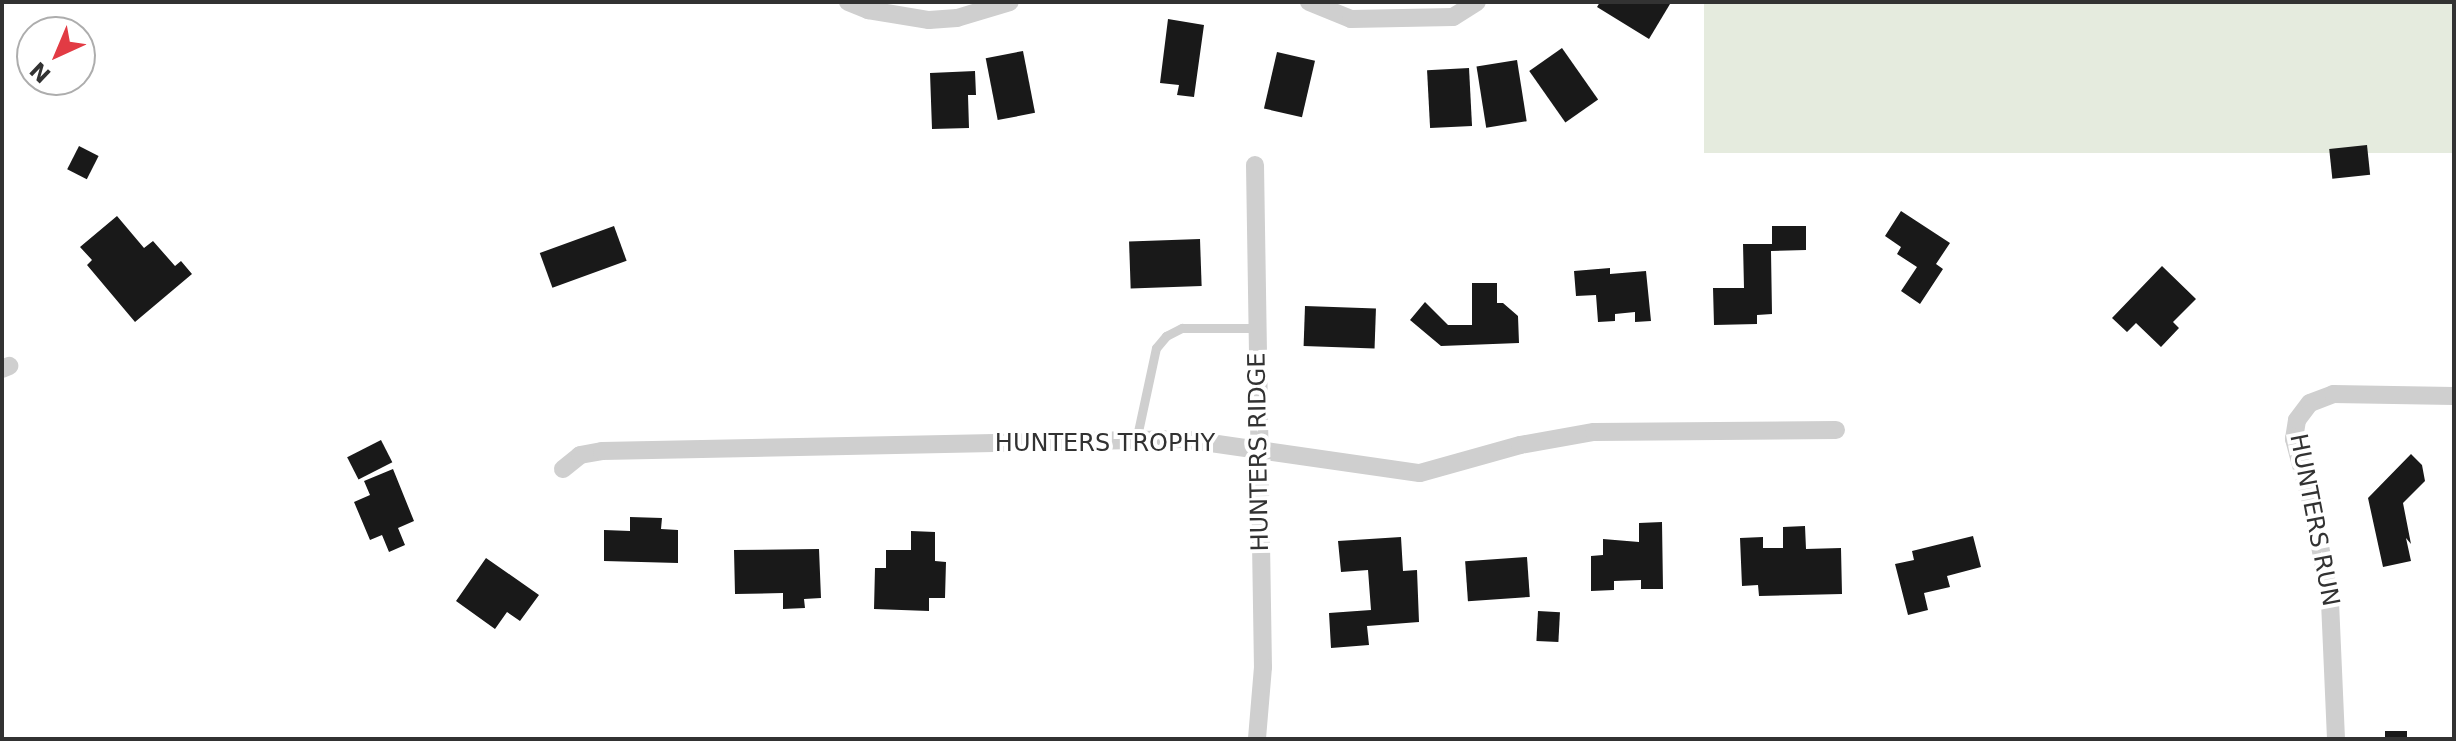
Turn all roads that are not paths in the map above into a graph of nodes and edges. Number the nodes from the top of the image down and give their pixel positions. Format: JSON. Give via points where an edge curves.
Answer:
{"nodes":[{"id":1,"x":848,"y":2,"type":"edge"},
{"id":2,"x":1010,"y":2,"type":"edge"},
{"id":3,"x":1309,"y":2,"type":"edge"},
{"id":4,"x":1477,"y":2,"type":"edge"},
{"id":5,"x":1255,"y":165,"type":"dead end"},
{"id":6,"x":1257,"y":328,"type":"junction"},
{"id":7,"x":2454,"y":396,"type":"edge"},
{"id":8,"x":1836,"y":430,"type":"dead end"},
{"id":9,"x":1136,"y":441,"type":"junction"},
{"id":10,"x":1259,"y":449,"type":"junction"},
{"id":11,"x":563,"y":469,"type":"dead end"},
{"id":12,"x":1257,"y":739,"type":"edge"},
{"id":13,"x":2336,"y":739,"type":"edge"}],
"edges":[{"from":1,"to":2,"type":"street","via":[[929,20],[957,18]]},
{"from":3,"to":4,"type":"street","via":[[1351,19],[1453,17]]},
{"from":5,"to":6,"type":"street","name":"HUNTERS RIDGE"},
{"from":6,"to":9,"type":"lane","via":[[1182,328],[1166,336],[1156,348]]},
{"from":6,"to":10,"type":"street","name":"HUNTERS RIDGE"},
{"from":7,"to":13,"type":"street","name":"HUNTERS RUN","via":[[2333,394],[2310,403],[2297,420],[2294,439],[2330,599]]},
{"from":8,"to":10,"type":"street","name":"HUNTERS TROPHY","via":[[1594,432],[1520,445],[1420,473]]},
{"from":9,"to":10,"type":"street","name":"HUNTERS TROPHY","via":[[1183,439]]},
{"from":9,"to":11,"type":"street","name":"HUNTERS TROPHY","via":[[590,452]]},
{"from":10,"to":12,"type":"street","name":"HUNTERS RIDGE","via":[[1263,690]]}]}
